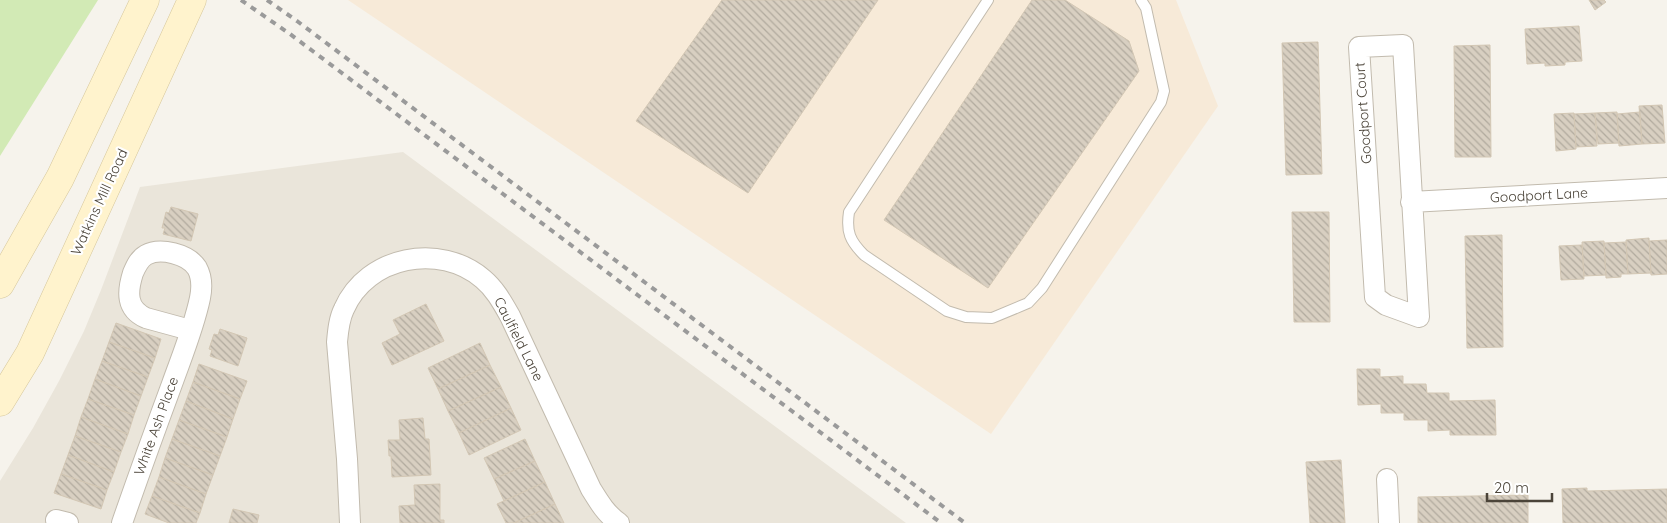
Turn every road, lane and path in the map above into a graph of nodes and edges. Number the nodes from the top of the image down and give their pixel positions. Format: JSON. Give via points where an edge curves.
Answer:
{"nodes":[{"id":1,"x":145,"y":0,"type":"edge"},
{"id":2,"x":988,"y":0,"type":"edge"},
{"id":3,"x":1141,"y":0,"type":"edge"},
{"id":4,"x":190,"y":5,"type":"edge"},
{"id":5,"x":1667,"y":188,"type":"edge"},
{"id":6,"x":1412,"y":202,"type":"junction"},
{"id":7,"x":0,"y":284,"type":"edge"},
{"id":8,"x":190,"y":330,"type":"dead end"},
{"id":9,"x":0,"y":402,"type":"edge"},
{"id":10,"x":1387,"y":479,"type":"dead end"},
{"id":11,"x":122,"y":523,"type":"edge"},
{"id":12,"x":350,"y":523,"type":"edge"},
{"id":13,"x":619,"y":523,"type":"edge"},
{"id":14,"x":1389,"y":523,"type":"edge"}],
"edges":[{"from":1,"to":7,"type":"main road","via":[[60,178]]},
{"from":2,"to":3,"type":"lane","via":[[849,212],[847,227],[853,244],[864,255],[948,312],[966,317],[992,318],[1028,302],[1042,288],[1161,102],[1164,91],[1146,8]]},
{"from":4,"to":9,"type":"main road","name":"Watkins Mill Road","via":[[30,353]]},
{"from":5,"to":6,"type":"street","name":"Goodport Lane"},
{"from":6,"to":6,"type":"street","name":"Goodport Court","via":[[1419,317],[1386,305],[1375,297],[1359,47],[1403,45]]},
{"from":8,"to":11,"type":"street","name":"White Ash Place"},
{"from":10,"to":14,"type":"street"},
{"from":12,"to":13,"type":"street","name":"Caulfield Lane","via":[[338,326],[352,294],[364,281],[396,262],[422,258],[466,268],[482,278],[500,297],[591,489],[602,508]]}]}
